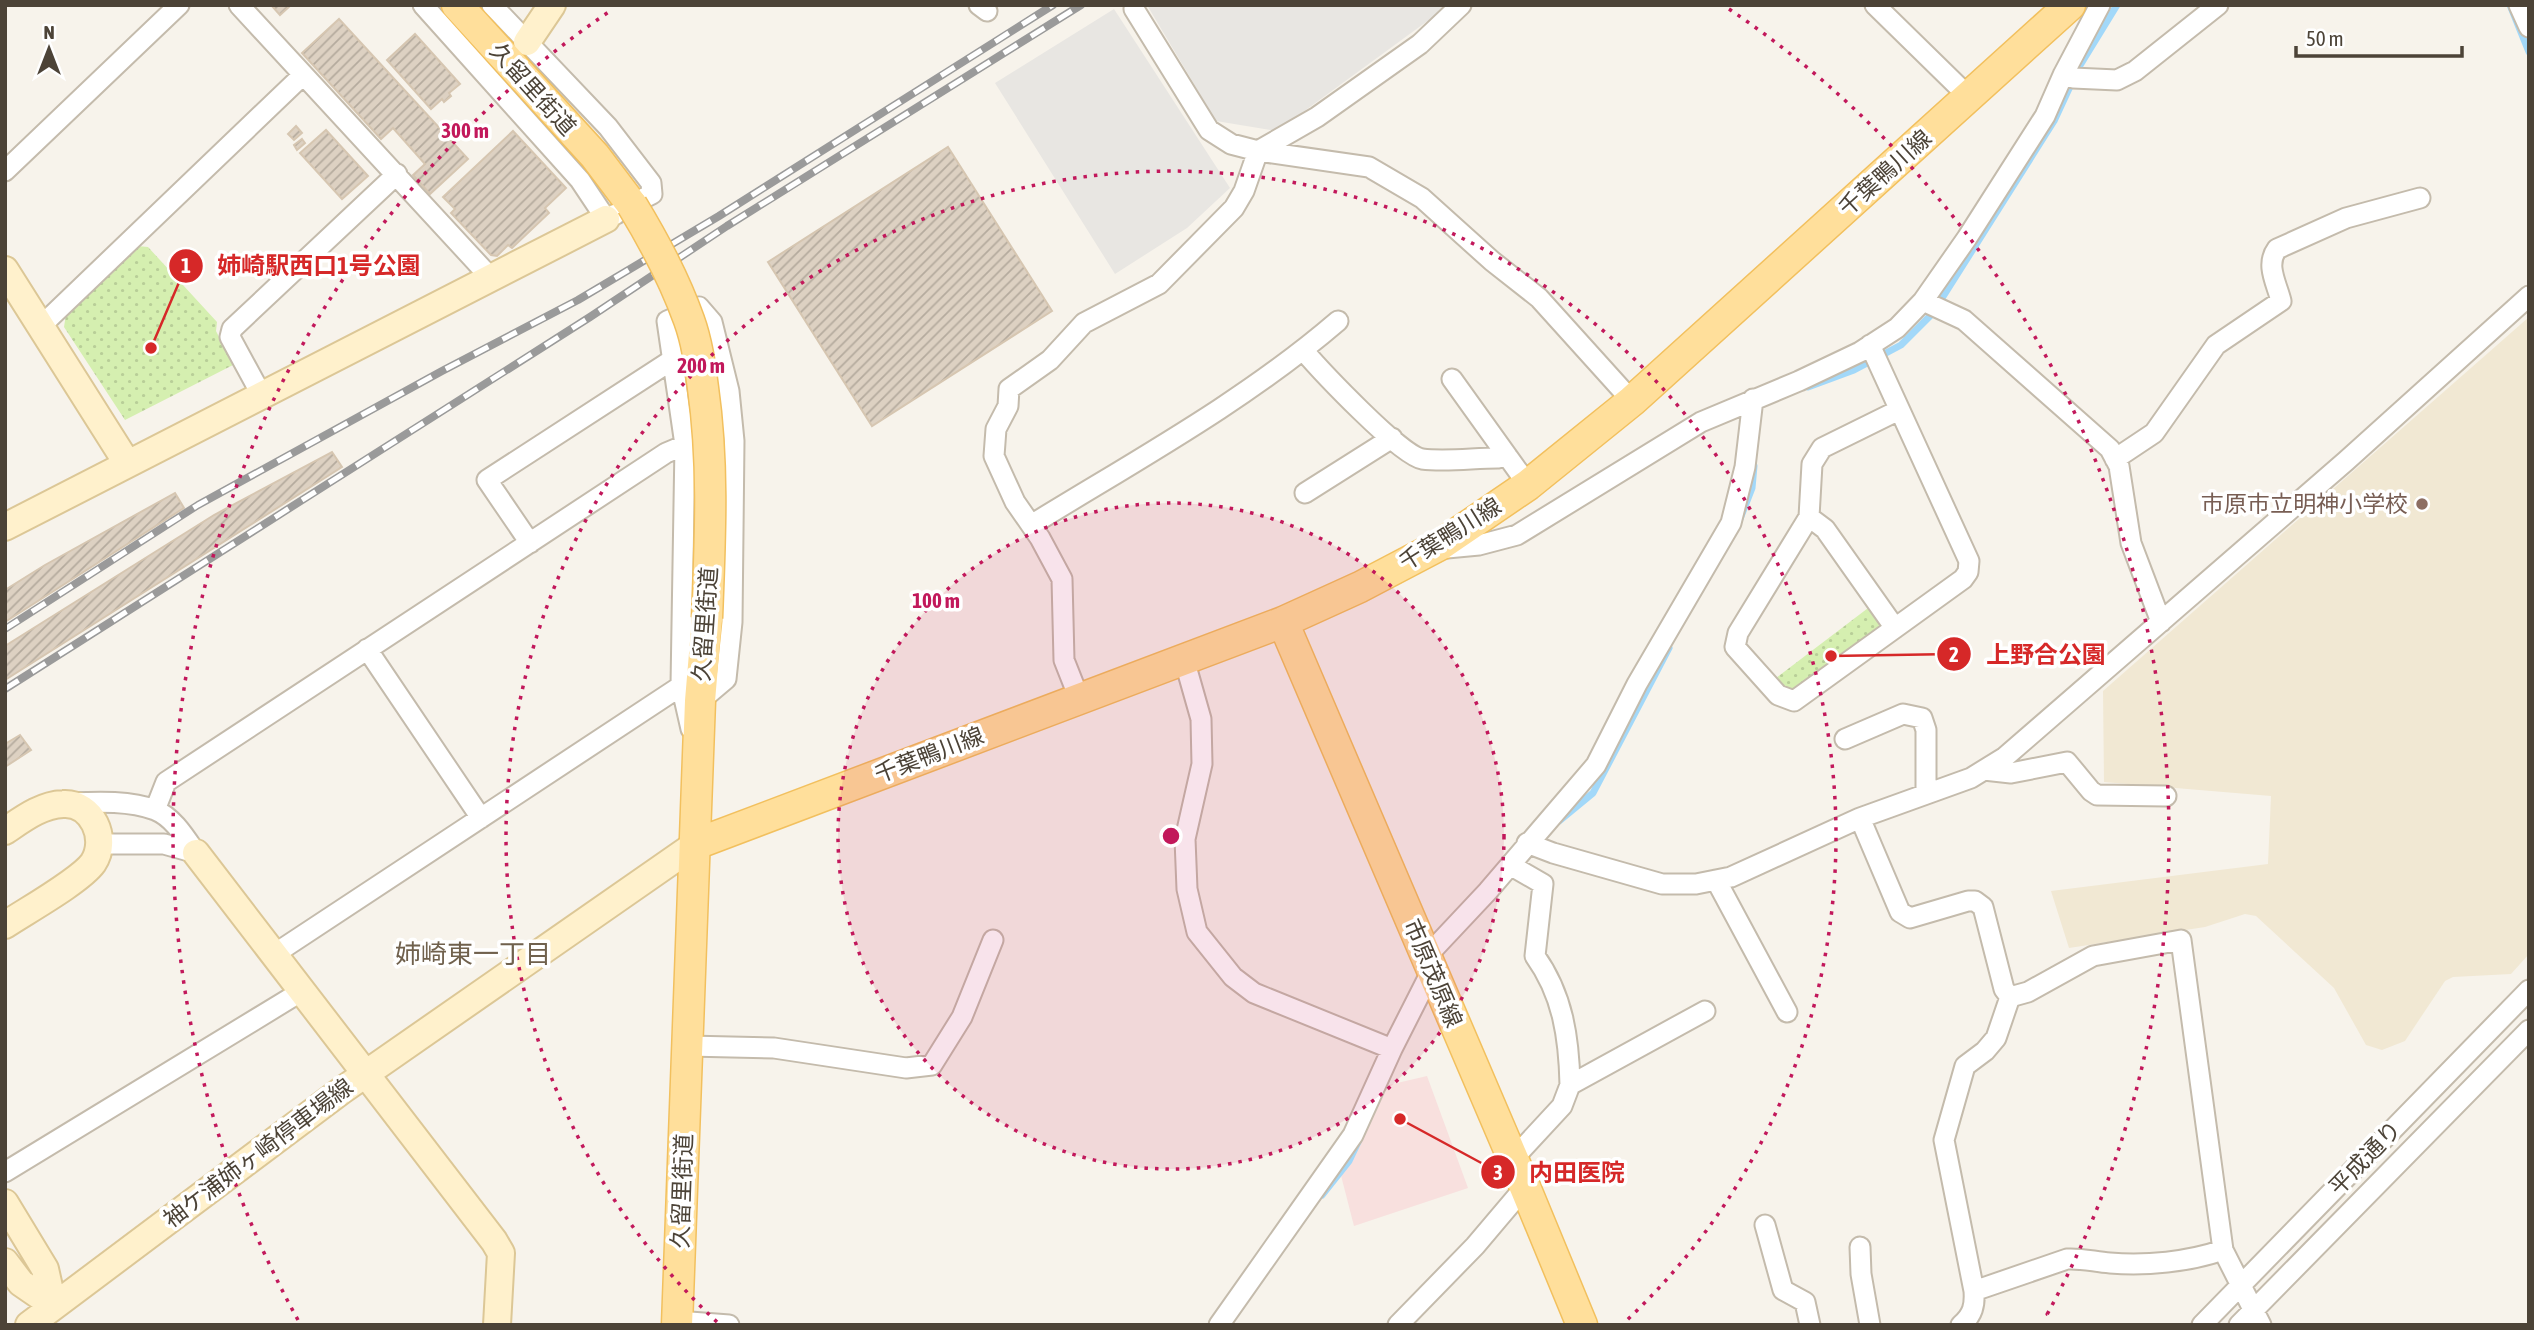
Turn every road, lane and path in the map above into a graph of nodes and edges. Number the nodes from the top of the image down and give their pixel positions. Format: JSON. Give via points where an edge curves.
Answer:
{"nodes":[{"id":1,"x":179,"y":5,"type":"edge"},
{"id":2,"x":239,"y":5,"type":"edge"},
{"id":3,"x":423,"y":5,"type":"edge"},
{"id":4,"x":457,"y":5,"type":"edge"},
{"id":5,"x":552,"y":5,"type":"edge"},
{"id":6,"x":1461,"y":5,"type":"edge"},
{"id":7,"x":1875,"y":5,"type":"edge"},
{"id":8,"x":2070,"y":5,"type":"edge"},
{"id":9,"x":2100,"y":5,"type":"edge"},
{"id":10,"x":2218,"y":5,"type":"edge"},
{"id":11,"x":2519,"y":5,"type":"edge"},
{"id":12,"x":1134,"y":9,"type":"dead end"},
{"id":13,"x":499,"y":12,"type":"edge"},
{"id":14,"x":2529,"y":27,"type":"edge"},
{"id":15,"x":527,"y":42,"type":"junction"},
{"id":16,"x":303,"y":75,"type":"junction"},
{"id":17,"x":2063,"y":75,"type":"junction"},
{"id":18,"x":1969,"y":97,"type":"junction"},
{"id":19,"x":1258,"y":151,"type":"junction"},
{"id":20,"x":5,"y":171,"type":"edge"},
{"id":21,"x":397,"y":174,"type":"junction"},
{"id":22,"x":644,"y":198,"type":"dead end"},
{"id":23,"x":2420,"y":198,"type":"dead end"},
{"id":24,"x":614,"y":215,"type":"joint"},
{"id":25,"x":5,"y":270,"type":"edge"},
{"id":26,"x":490,"y":277,"type":"junction"},
{"id":27,"x":2529,"y":296,"type":"edge"},
{"id":28,"x":1923,"y":301,"type":"junction"},
{"id":29,"x":1338,"y":321,"type":"dead end"},
{"id":30,"x":41,"y":326,"type":"junction"},
{"id":31,"x":1870,"y":345,"type":"junction"},
{"id":32,"x":1303,"y":350,"type":"junction"},
{"id":33,"x":672,"y":360,"type":"junction"},
{"id":34,"x":1452,"y":379,"type":"dead end"},
{"id":35,"x":261,"y":394,"type":"junction"},
{"id":36,"x":1753,"y":399,"type":"junction"},
{"id":37,"x":1632,"y":401,"type":"junction"},
{"id":38,"x":1899,"y":410,"type":"junction"},
{"id":39,"x":1392,"y":438,"type":"junction"},
{"id":40,"x":685,"y":445,"type":"junction"},
{"id":41,"x":1507,"y":456,"type":"junction"},
{"id":42,"x":2115,"y":459,"type":"junction"},
{"id":43,"x":127,"y":463,"type":"junction"},
{"id":44,"x":1528,"y":485,"type":"junction"},
{"id":45,"x":1305,"y":493,"type":"dead end"},
{"id":46,"x":1809,"y":517,"type":"junction"},
{"id":47,"x":1031,"y":525,"type":"junction"},
{"id":48,"x":5,"y":527,"type":"edge"},
{"id":49,"x":530,"y":543,"type":"junction"},
{"id":50,"x":1440,"y":545,"type":"junction"},
{"id":51,"x":1283,"y":622,"type":"junction"},
{"id":52,"x":2161,"y":622,"type":"junction"},
{"id":53,"x":1895,"y":628,"type":"junction"},
{"id":54,"x":367,"y":649,"type":"junction"},
{"id":55,"x":1184,"y":659,"type":"junction"},
{"id":56,"x":695,"y":686,"type":"junction"},
{"id":57,"x":1080,"y":698,"type":"junction"},
{"id":58,"x":1845,"y":739,"type":"dead end"},
{"id":59,"x":1984,"y":770,"type":"junction"},
{"id":60,"x":1926,"y":794,"type":"junction"},
{"id":61,"x":2166,"y":796,"type":"dead end"},
{"id":62,"x":66,"y":803,"type":"junction"},
{"id":63,"x":155,"y":810,"type":"junction"},
{"id":64,"x":481,"y":818,"type":"junction"},
{"id":65,"x":1860,"y":818,"type":"junction"},
{"id":66,"x":5,"y":831,"type":"edge"},
{"id":67,"x":1527,"y":843,"type":"junction"},
{"id":68,"x":99,"y":844,"type":"junction"},
{"id":69,"x":696,"y":844,"type":"junction"},
{"id":70,"x":196,"y":853,"type":"junction"},
{"id":71,"x":1510,"y":865,"type":"junction"},
{"id":72,"x":1716,"y":880,"type":"junction"},
{"id":73,"x":5,"y":925,"type":"edge"},
{"id":74,"x":993,"y":940,"type":"dead end"},
{"id":75,"x":273,"y":955,"type":"junction"},
{"id":76,"x":1429,"y":963,"type":"junction"},
{"id":77,"x":2529,"y":990,"type":"edge"},
{"id":78,"x":302,"y":991,"type":"junction"},
{"id":79,"x":2010,"y":997,"type":"junction"},
{"id":80,"x":1704,"y":1011,"type":"dead end"},
{"id":81,"x":1787,"y":1012,"type":"dead end"},
{"id":82,"x":2529,"y":1030,"type":"edge"},
{"id":83,"x":688,"y":1046,"type":"junction"},
{"id":84,"x":1392,"y":1049,"type":"junction"},
{"id":85,"x":365,"y":1073,"type":"junction"},
{"id":86,"x":1570,"y":1086,"type":"junction"},
{"id":87,"x":2368,"y":1155,"type":"junction"},
{"id":88,"x":1513,"y":1159,"type":"junction"},
{"id":89,"x":5,"y":1172,"type":"edge"},
{"id":90,"x":2387,"y":1174,"type":"junction"},
{"id":91,"x":1525,"y":1186,"type":"junction"},
{"id":92,"x":5,"y":1203,"type":"edge"},
{"id":93,"x":1765,"y":1225,"type":"dead end"},
{"id":94,"x":1860,"y":1247,"type":"dead end"},
{"id":95,"x":2223,"y":1250,"type":"junction"},
{"id":96,"x":5,"y":1262,"type":"edge"},
{"id":97,"x":2240,"y":1285,"type":"junction"},
{"id":98,"x":1974,"y":1291,"type":"junction"},
{"id":99,"x":59,"y":1315,"type":"edge"},
{"id":100,"x":2257,"y":1317,"type":"edge"},
{"id":101,"x":677,"y":1323,"type":"edge"},
{"id":102,"x":29,"y":1325,"type":"edge"},
{"id":103,"x":497,"y":1325,"type":"edge"},
{"id":104,"x":729,"y":1325,"type":"edge"},
{"id":105,"x":1219,"y":1325,"type":"edge"},
{"id":106,"x":1398,"y":1325,"type":"edge"},
{"id":107,"x":1582,"y":1325,"type":"edge"},
{"id":108,"x":1810,"y":1325,"type":"edge"},
{"id":109,"x":1870,"y":1325,"type":"edge"},
{"id":110,"x":1961,"y":1325,"type":"edge"},
{"id":111,"x":2202,"y":1325,"type":"edge"},
{"id":112,"x":2239,"y":1325,"type":"edge"}],
"edges":[{"from":1,"to":20,"type":"street"},
{"from":2,"to":16,"type":"street"},
{"from":3,"to":24,"type":"street"},
{"from":4,"to":56,"type":"main road","name":"久留里街道","bridge":true,"via":[[619,185],[689,319],[710,439],[711,494],[707,618]]},
{"from":5,"to":15,"type":"street"},
{"from":6,"to":19,"type":"street","via":[[1420,44],[1317,117]]},
{"from":7,"to":18,"type":"street"},
{"from":8,"to":18,"type":"main road","name":"千葉鴨川線"},
{"from":9,"to":17,"type":"street"},
{"from":10,"to":17,"type":"street","via":[[2135,71],[2117,80]]},
{"from":11,"to":14,"type":"street"},
{"from":12,"to":19,"type":"street","via":[[1209,130],[1231,144]]},
{"from":13,"to":15,"type":"street"},
{"from":15,"to":22,"type":"street","via":[[608,127],[651,183],[652,194]]},
{"from":16,"to":21,"type":"street"},
{"from":16,"to":30,"type":"street"},
{"from":17,"to":28,"type":"street","via":[[2045,117]]},
{"from":18,"to":37,"type":"main road","name":"千葉鴨川線"},
{"from":19,"to":37,"type":"street","via":[[1369,167],[1422,198],[1539,298]]},
{"from":19,"to":47,"type":"street","via":[[1234,208],[1159,284],[1084,324],[1050,360],[1009,389],[1008,406],[996,429],[994,456]]},
{"from":21,"to":26,"type":"street"},
{"from":21,"to":35,"type":"street","via":[[232,329],[230,337]]},
{"from":23,"to":42,"type":"street","via":[[2346,218],[2277,249],[2270,266],[2281,301],[2216,345],[2154,433]]},
{"from":24,"to":26,"type":"street"},
{"from":25,"to":30,"type":"street"},
{"from":26,"to":35,"type":"street"},
{"from":27,"to":52,"type":"street"},
{"from":28,"to":31,"type":"street","via":[[1898,328]]},
{"from":28,"to":42,"type":"street","via":[[1964,320],[2075,415]]},
{"from":29,"to":32,"type":"street"},
{"from":30,"to":43,"type":"street"},
{"from":31,"to":36,"type":"street","via":[[1799,382]]},
{"from":31,"to":38,"type":"street"},
{"from":32,"to":39,"type":"street"},
{"from":32,"to":47,"type":"street","via":[[1253,387]]},
{"from":33,"to":40,"type":"street"},
{"from":33,"to":49,"type":"street","via":[[487,480]]},
{"from":33,"to":56,"type":"street","via":[[667,321],[699,307],[712,322],[729,391],[734,441],[732,622],[726,679]]},
{"from":34,"to":41,"type":"street"},
{"from":35,"to":43,"type":"street"},
{"from":36,"to":50,"type":"street","via":[[1701,422],[1517,535],[1479,545]]},
{"from":36,"to":67,"type":"street","via":[[1745,467],[1731,523],[1637,684],[1596,765]]},
{"from":37,"to":44,"type":"main road","name":"千葉鴨川線"},
{"from":38,"to":46,"type":"street","via":[[1822,448],[1812,464]]},
{"from":38,"to":53,"type":"street","via":[[1969,561],[1963,579]]},
{"from":39,"to":41,"type":"street","via":[[1409,454],[1422,458]]},
{"from":39,"to":45,"type":"street"},
{"from":40,"to":49,"type":"street"},
{"from":40,"to":56,"type":"street"},
{"from":41,"to":44,"type":"street"},
{"from":42,"to":52,"type":"street","via":[[2131,543]]},
{"from":43,"to":48,"type":"street"},
{"from":44,"to":50,"type":"main road","name":"千葉鴨川線"},
{"from":46,"to":53,"type":"street","via":[[1825,529]]},
{"from":46,"to":53,"type":"street","via":[[1738,633],[1735,648],[1778,695],[1794,701]]},
{"from":47,"to":57,"type":"street","via":[[1062,579],[1064,660]]},
{"from":49,"to":54,"type":"street"},
{"from":50,"to":51,"type":"main road","name":"千葉鴨川線"},
{"from":51,"to":55,"type":"main road","name":"千葉鴨川線"},
{"from":51,"to":76,"type":"main road","name":"市原茂原線"},
{"from":52,"to":59,"type":"street"},
{"from":54,"to":63,"type":"street","via":[[166,782]]},
{"from":54,"to":64,"type":"street"},
{"from":55,"to":57,"type":"main road","name":"千葉鴨川線"},
{"from":55,"to":84,"type":"street","via":[[1201,719],[1202,764],[1185,839],[1187,889],[1197,932],[1233,977],[1254,993]]},
{"from":56,"to":64,"type":"street"},
{"from":56,"to":69,"type":"main road","name":"久留里街道"},
{"from":57,"to":69,"type":"main road","name":"千葉鴨川線"},
{"from":58,"to":60,"type":"street","via":[[1903,714],[1922,718]]},
{"from":59,"to":60,"type":"street"},
{"from":59,"to":61,"type":"street","via":[[2011,773],[2067,762],[2097,795]]},
{"from":60,"to":65,"type":"street"},
{"from":62,"to":63,"type":"street","via":[[99,802]]},
{"from":62,"to":66,"type":"street","via":[[48,806]]},
{"from":62,"to":68,"type":"street","via":[[95,821]]},
{"from":63,"to":70,"type":"street","via":[[180,830]]},
{"from":64,"to":75,"type":"street"},
{"from":65,"to":72,"type":"street"},
{"from":65,"to":79,"type":"street","via":[[1900,912],[1910,918],[1968,901],[1983,907]]},
{"from":67,"to":71,"type":"street"},
{"from":67,"to":72,"type":"street","via":[[1662,884]]},
{"from":68,"to":70,"type":"street","via":[[164,844]]},
{"from":68,"to":73,"type":"street","via":[[94,861],[83,874]]},
{"from":69,"to":83,"type":"main road","name":"久留里街道"},
{"from":69,"to":85,"type":"street"},
{"from":70,"to":75,"type":"street","name":"袖ケ浦姉ヶ崎停車場線"},
{"from":71,"to":76,"type":"street"},
{"from":71,"to":86,"type":"street","via":[[1543,884],[1535,956],[1549,976],[1566,1025]]},
{"from":72,"to":81,"type":"street"},
{"from":74,"to":83,"type":"street","via":[[962,1017],[932,1065],[906,1068],[774,1048]]},
{"from":75,"to":78,"type":"street","name":"袖ケ浦姉ヶ崎停車場線"},
{"from":76,"to":84,"type":"street"},
{"from":76,"to":88,"type":"main road","name":"市原茂原線"},
{"from":77,"to":87,"type":"street","name":"平成通り"},
{"from":78,"to":85,"type":"street","name":"袖ケ浦姉ヶ崎停車場線"},
{"from":78,"to":89,"type":"street"},
{"from":79,"to":95,"type":"street","via":[[2093,956],[2180,940]]},
{"from":79,"to":98,"type":"street","via":[[1996,1038],[1965,1066],[1944,1140]]},
{"from":80,"to":86,"type":"street"},
{"from":82,"to":90,"type":"street","name":"平成通り"},
{"from":83,"to":101,"type":"main road","name":"久留里街道"},
{"from":84,"to":105,"type":"street","via":[[1353,1135]]},
{"from":85,"to":99,"type":"street","name":"袖ケ浦姉ヶ崎停車場線"},
{"from":85,"to":103,"type":"street","via":[[501,1253]]},
{"from":86,"to":88,"type":"street","via":[[1562,1106]]},
{"from":87,"to":90,"type":"street"},
{"from":87,"to":97,"type":"street","name":"平成通り"},
{"from":88,"to":91,"type":"main road","name":"市原茂原線"},
{"from":90,"to":100,"type":"street","name":"平成通り"},
{"from":91,"to":106,"type":"street","via":[[1475,1246]]},
{"from":91,"to":107,"type":"main road","name":"市原茂原線"},
{"from":92,"to":99,"type":"street","via":[[45,1269]]},
{"from":93,"to":108,"type":"street","via":[[1783,1290],[1805,1302]]},
{"from":94,"to":109,"type":"street"},
{"from":95,"to":97,"type":"street"},
{"from":95,"to":98,"type":"street","via":[[2128,1264],[2067,1259]]},
{"from":96,"to":99,"type":"street","via":[[21,1283]]},
{"from":97,"to":100,"type":"street"},
{"from":97,"to":111,"type":"street","name":"平成通り"},
{"from":98,"to":110,"type":"street","via":[[1975,1304]]},
{"from":99,"to":102,"type":"street","name":"袖ケ浦姉ヶ崎停車場線"},
{"from":100,"to":112,"type":"street","name":"平成通り"},
{"from":101,"to":104,"type":"street"}]}
